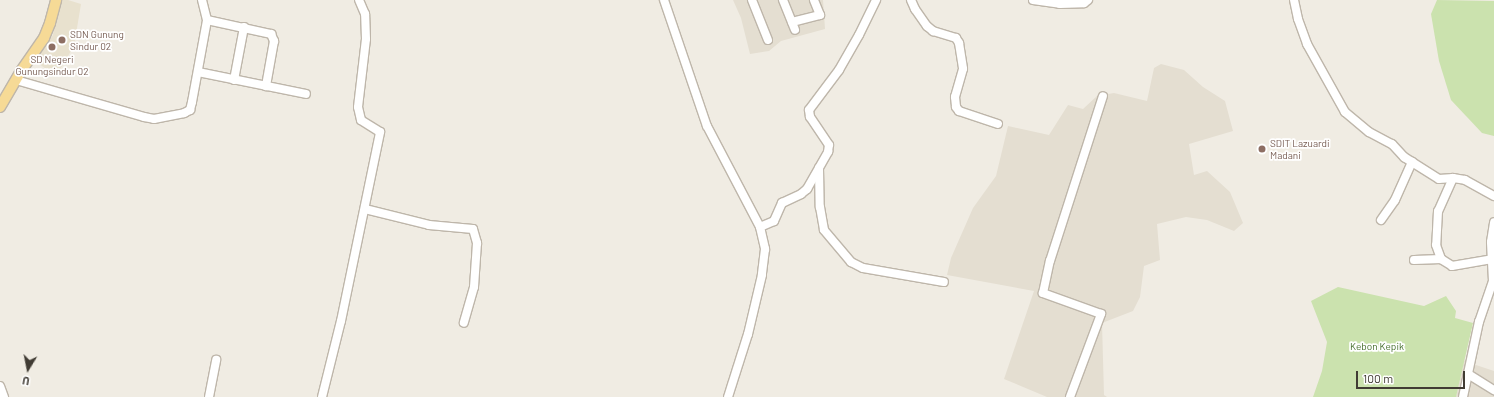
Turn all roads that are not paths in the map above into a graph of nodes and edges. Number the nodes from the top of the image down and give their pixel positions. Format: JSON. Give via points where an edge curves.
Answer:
{"nodes":[{"id":1,"x":56,"y":0,"type":"edge"},
{"id":2,"x":202,"y":0,"type":"edge"},
{"id":3,"x":359,"y":0,"type":"edge"},
{"id":4,"x":664,"y":0,"type":"edge"},
{"id":5,"x":752,"y":0,"type":"edge"},
{"id":6,"x":783,"y":0,"type":"edge"},
{"id":7,"x":814,"y":0,"type":"edge"},
{"id":8,"x":876,"y":0,"type":"edge"},
{"id":9,"x":911,"y":0,"type":"edge"},
{"id":10,"x":1033,"y":0,"type":"edge"},
{"id":11,"x":1088,"y":0,"type":"edge"},
{"id":12,"x":1294,"y":0,"type":"edge"},
{"id":13,"x":207,"y":20,"type":"junction"},
{"id":14,"x":244,"y":27,"type":"junction"},
{"id":15,"x":768,"y":40,"type":"dead end"},
{"id":16,"x":198,"y":72,"type":"junction"},
{"id":17,"x":16,"y":80,"type":"junction"},
{"id":18,"x":234,"y":80,"type":"junction"},
{"id":19,"x":266,"y":86,"type":"junction"},
{"id":20,"x":306,"y":94,"type":"dead end"},
{"id":21,"x":1103,"y":96,"type":"dead end"},
{"id":22,"x":0,"y":107,"type":"edge"},
{"id":23,"x":998,"y":124,"type":"dead end"},
{"id":24,"x":1412,"y":162,"type":"junction"},
{"id":25,"x":819,"y":167,"type":"junction"},
{"id":26,"x":1453,"y":178,"type":"junction"},
{"id":27,"x":1494,"y":196,"type":"edge"},
{"id":28,"x":365,"y":209,"type":"junction"},
{"id":29,"x":1381,"y":220,"type":"dead end"},
{"id":30,"x":1494,"y":222,"type":"edge"},
{"id":31,"x":760,"y":227,"type":"junction"},
{"id":32,"x":1441,"y":259,"type":"junction"},
{"id":33,"x":1493,"y":259,"type":"junction"},
{"id":34,"x":1414,"y":260,"type":"dead end"},
{"id":35,"x":1494,"y":281,"type":"edge"},
{"id":36,"x":944,"y":282,"type":"dead end"},
{"id":37,"x":464,"y":323,"type":"dead end"},
{"id":38,"x":216,"y":360,"type":"dead end"},
{"id":39,"x":1468,"y":374,"type":"junction"},
{"id":40,"x":0,"y":386,"type":"edge"},
{"id":41,"x":1494,"y":390,"type":"edge"},
{"id":42,"x":4,"y":397,"type":"edge"},
{"id":43,"x":209,"y":397,"type":"edge"},
{"id":44,"x":322,"y":397,"type":"edge"},
{"id":45,"x":728,"y":397,"type":"edge"},
{"id":46,"x":1070,"y":397,"type":"edge"},
{"id":47,"x":1462,"y":397,"type":"edge"}],
"edges":[{"from":1,"to":17,"type":"main road","via":[[44,38]]},
{"from":2,"to":13,"type":"street"},
{"from":3,"to":28,"type":"street","via":[[365,14],[366,39],[358,107],[361,120],[380,132]]},
{"from":4,"to":31,"type":"street","via":[[707,126]]},
{"from":5,"to":15,"type":"street"},
{"from":6,"to":7,"type":"street","via":[[794,26],[820,15]]},
{"from":8,"to":25,"type":"street","via":[[839,70],[809,110],[810,117],[829,145]]},
{"from":9,"to":23,"type":"street","via":[[927,26],[933,31],[956,38],[959,43],[963,69],[955,97],[956,107],[959,111]]},
{"from":10,"to":11,"type":"street","via":[[1060,4],[1084,3]]},
{"from":12,"to":24,"type":"street","via":[[1307,44],[1345,112],[1370,132],[1392,144]]},
{"from":13,"to":14,"type":"street"},
{"from":13,"to":16,"type":"street"},
{"from":14,"to":18,"type":"street"},
{"from":14,"to":19,"type":"street","via":[[268,32],[274,36]]},
{"from":16,"to":17,"type":"street","via":[[190,110],[154,119]]},
{"from":16,"to":18,"type":"street"},
{"from":17,"to":22,"type":"main road"},
{"from":18,"to":19,"type":"street"},
{"from":19,"to":20,"type":"street"},
{"from":21,"to":46,"type":"street","via":[[1050,261],[1043,293],[1101,314]]},
{"from":24,"to":26,"type":"street","via":[[1439,179]]},
{"from":24,"to":29,"type":"street","via":[[1395,200]]},
{"from":25,"to":31,"type":"street","via":[[807,189],[782,202],[774,221]]},
{"from":25,"to":36,"type":"street","via":[[820,207],[824,230],[851,262],[863,268]]},
{"from":26,"to":27,"type":"street","via":[[1465,180]]},
{"from":26,"to":32,"type":"street","via":[[1438,211],[1436,246]]},
{"from":28,"to":37,"type":"street","via":[[429,225],[473,229],[477,243],[474,287]]},
{"from":28,"to":44,"type":"street"},
{"from":30,"to":33,"type":"street","via":[[1490,242]]},
{"from":31,"to":45,"type":"street","via":[[765,249],[762,274],[748,334]]},
{"from":32,"to":33,"type":"street","via":[[1452,266]]},
{"from":32,"to":34,"type":"street"},
{"from":33,"to":35,"type":"street"},
{"from":35,"to":39,"type":"street","via":[[1479,322]]},
{"from":38,"to":43,"type":"street"},
{"from":39,"to":41,"type":"street"},
{"from":39,"to":47,"type":"street"},
{"from":40,"to":42,"type":"street"}]}
